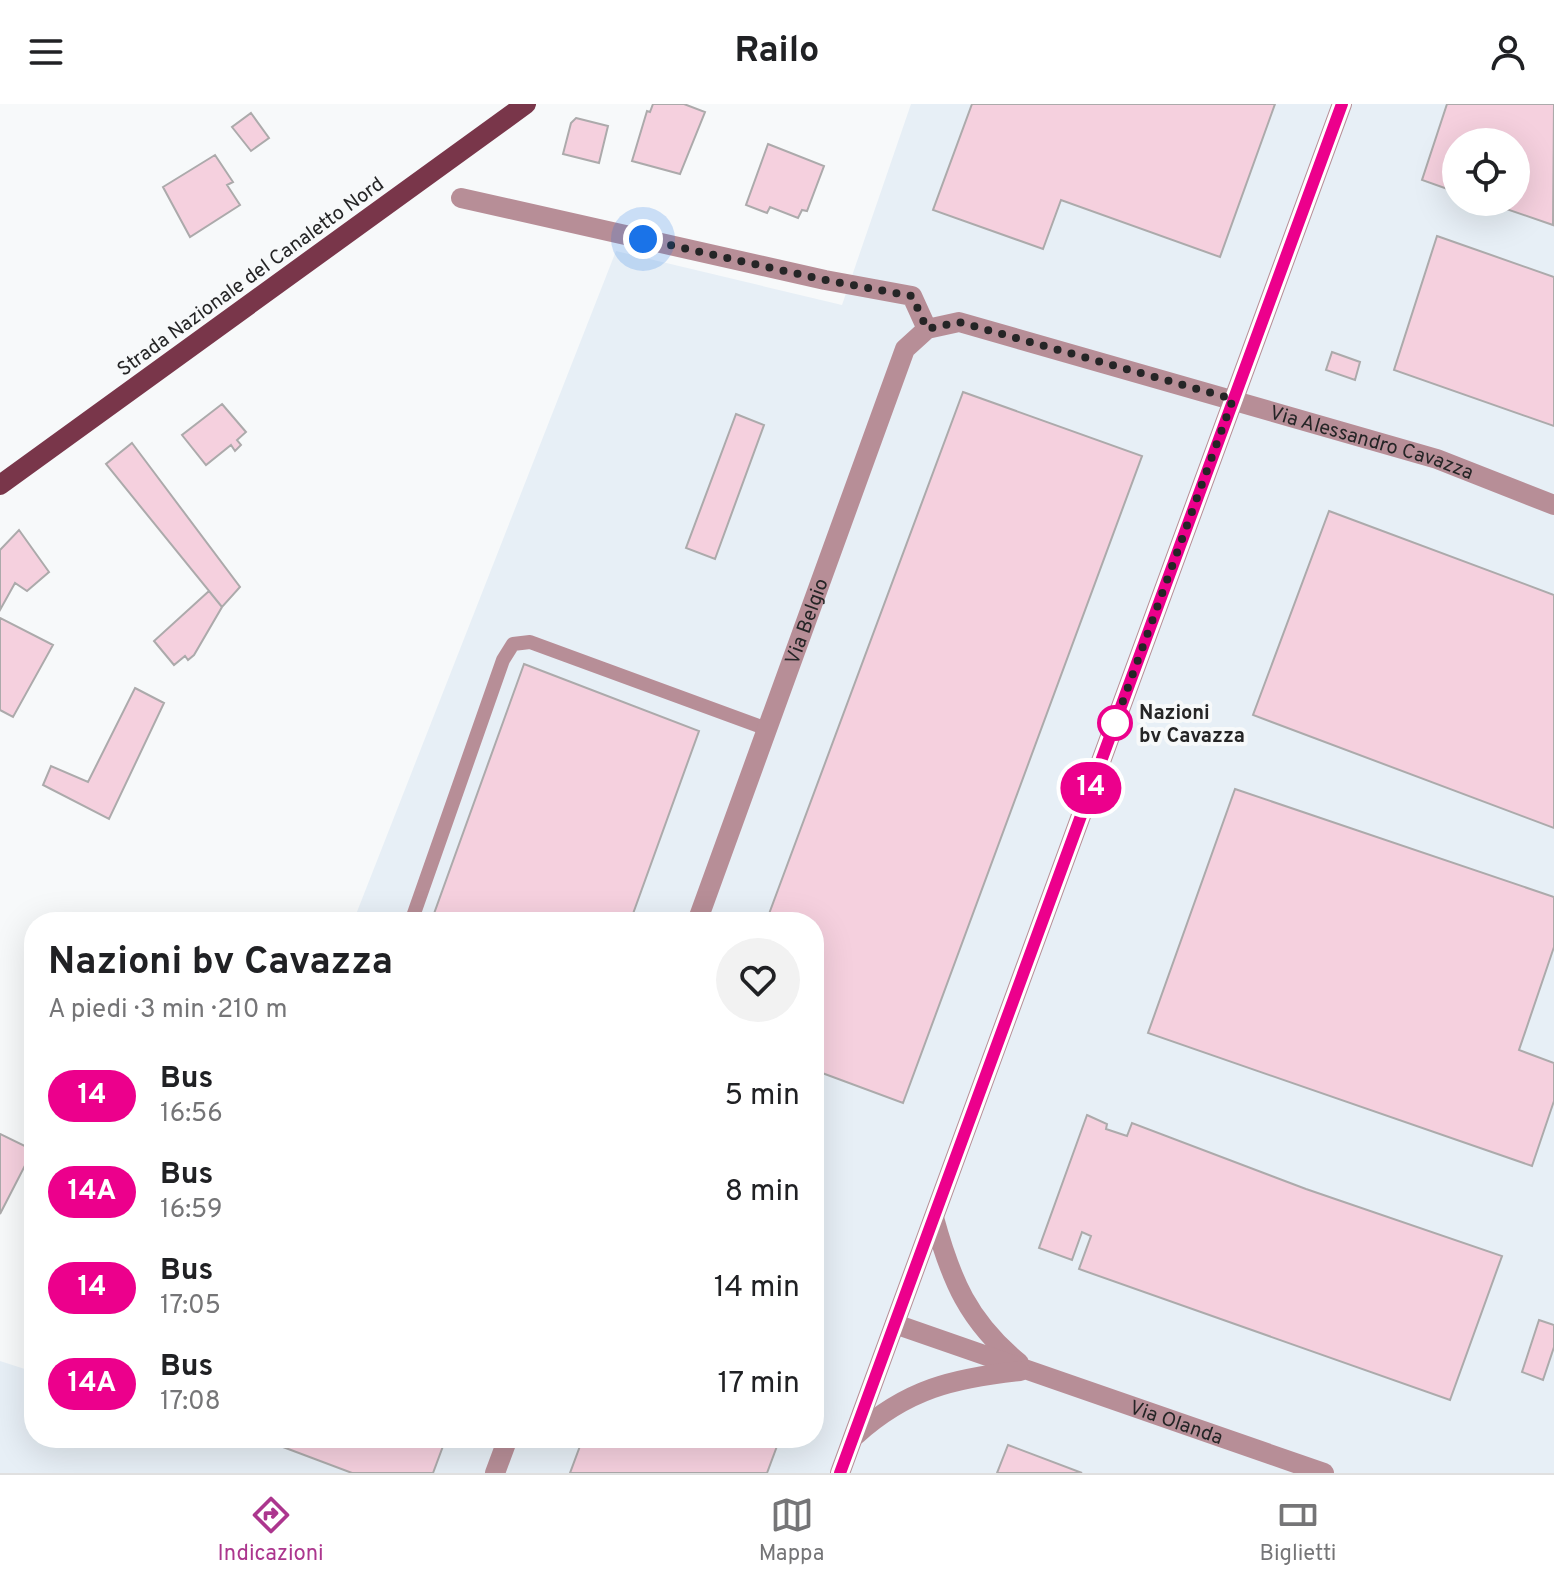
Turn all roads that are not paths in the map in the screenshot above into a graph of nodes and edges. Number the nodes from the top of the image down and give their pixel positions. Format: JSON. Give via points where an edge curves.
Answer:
{"nodes":[{"id":1,"x":526,"y":104,"type":"edge"},
{"id":2,"x":1342,"y":104,"type":"edge"},
{"id":3,"x":461,"y":198,"type":"dead end"},
{"id":4,"x":927,"y":329,"type":"junction"},
{"id":5,"x":1233,"y":399,"type":"junction"},
{"id":6,"x":0,"y":485,"type":"edge"},
{"id":7,"x":1554,"y":505,"type":"edge"},
{"id":8,"x":767,"y":729,"type":"junction"},
{"id":9,"x":415,"y":912,"type":"edge"},
{"id":10,"x":701,"y":912,"type":"edge"},
{"id":11,"x":934,"y":1218,"type":"junction"},
{"id":12,"x":895,"y":1324,"type":"junction"},
{"id":13,"x":1028,"y":1371,"type":"junction"},
{"id":14,"x":853,"y":1438,"type":"junction"},
{"id":15,"x":504,"y":1448,"type":"edge"},
{"id":16,"x":495,"y":1473,"type":"edge"},
{"id":17,"x":840,"y":1473,"type":"edge"},
{"id":18,"x":1324,"y":1473,"type":"edge"}],
"edges":[{"from":1,"to":6,"type":"main road","name":"Strada Nazionale del Canaletto Nord"},
{"from":2,"to":5,"type":"street"},
{"from":3,"to":4,"type":"street","via":[[912,296]]},
{"from":4,"to":5,"type":"street","name":"Via Alessandro Cavazza","via":[[959,322]]},
{"from":4,"to":8,"type":"street","name":"Via Belgio","via":[[905,349]]},
{"from":5,"to":7,"type":"street","name":"Via Alessandro Cavazza","via":[[1437,459]]},
{"from":5,"to":11,"type":"street"},
{"from":8,"to":9,"type":"lane","via":[[530,642],[513,644]]},
{"from":8,"to":10,"type":"street","name":"Via Belgio"},
{"from":11,"to":12,"type":"street"},
{"from":11,"to":13,"type":"street","name":"Via Olanda","via":[[956,1289],[985,1329]]},
{"from":12,"to":13,"type":"street","name":"Via Olanda"},
{"from":12,"to":14,"type":"street"},
{"from":13,"to":14,"type":"street","name":"Via Olanda","via":[[946,1381],[877,1417]]},
{"from":13,"to":18,"type":"street","name":"Via Olanda"},
{"from":14,"to":17,"type":"street"},
{"from":15,"to":16,"type":"street"}]}
